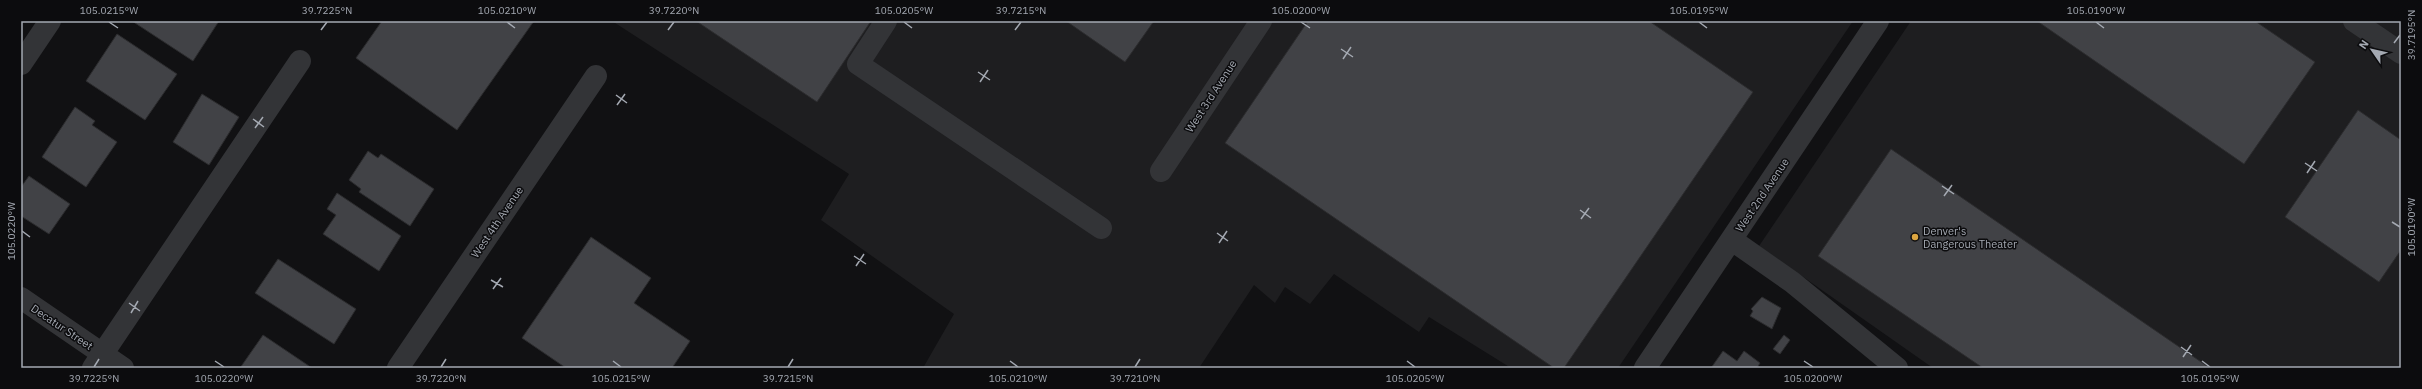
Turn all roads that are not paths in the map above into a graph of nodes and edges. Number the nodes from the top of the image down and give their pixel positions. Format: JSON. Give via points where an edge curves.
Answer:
{"nodes":[{"id":1,"x":50,"y":21,"type":"edge"},
{"id":2,"x":886,"y":21,"type":"edge"},
{"id":3,"x":1261,"y":21,"type":"edge"},
{"id":4,"x":1878,"y":21,"type":"edge"},
{"id":5,"x":2354,"y":21,"type":"edge"},
{"id":6,"x":2401,"y":53,"type":"edge"},
{"id":7,"x":300,"y":61,"type":"dead end"},
{"id":8,"x":21,"y":64,"type":"edge"},
{"id":9,"x":596,"y":76,"type":"dead end"},
{"id":10,"x":1161,"y":171,"type":"dead end"},
{"id":11,"x":1101,"y":228,"type":"dead end"},
{"id":12,"x":1732,"y":240,"type":"junction"},
{"id":13,"x":21,"y":298,"type":"edge"},
{"id":14,"x":98,"y":361,"type":"edge"},
{"id":15,"x":123,"y":368,"type":"edge"},
{"id":16,"x":398,"y":368,"type":"edge"},
{"id":17,"x":1645,"y":368,"type":"edge"},
{"id":18,"x":1897,"y":368,"type":"edge"}],
"edges":[{"from":1,"to":8,"type":"street"},
{"from":2,"to":11,"type":"street","via":[[858,64]]},
{"from":3,"to":10,"type":"street","name":"West 3rd Avenue"},
{"from":4,"to":12,"type":"street","name":"West 2nd Avenue"},
{"from":5,"to":6,"type":"street"},
{"from":7,"to":14,"type":"street"},
{"from":9,"to":16,"type":"street","name":"West 4th Avenue"},
{"from":12,"to":17,"type":"street","name":"West 2nd Avenue"},
{"from":12,"to":18,"type":"street","via":[[1792,282]]},
{"from":13,"to":14,"type":"street","name":"Decatur Street"},
{"from":14,"to":15,"type":"street","name":"Decatur Street"}]}
